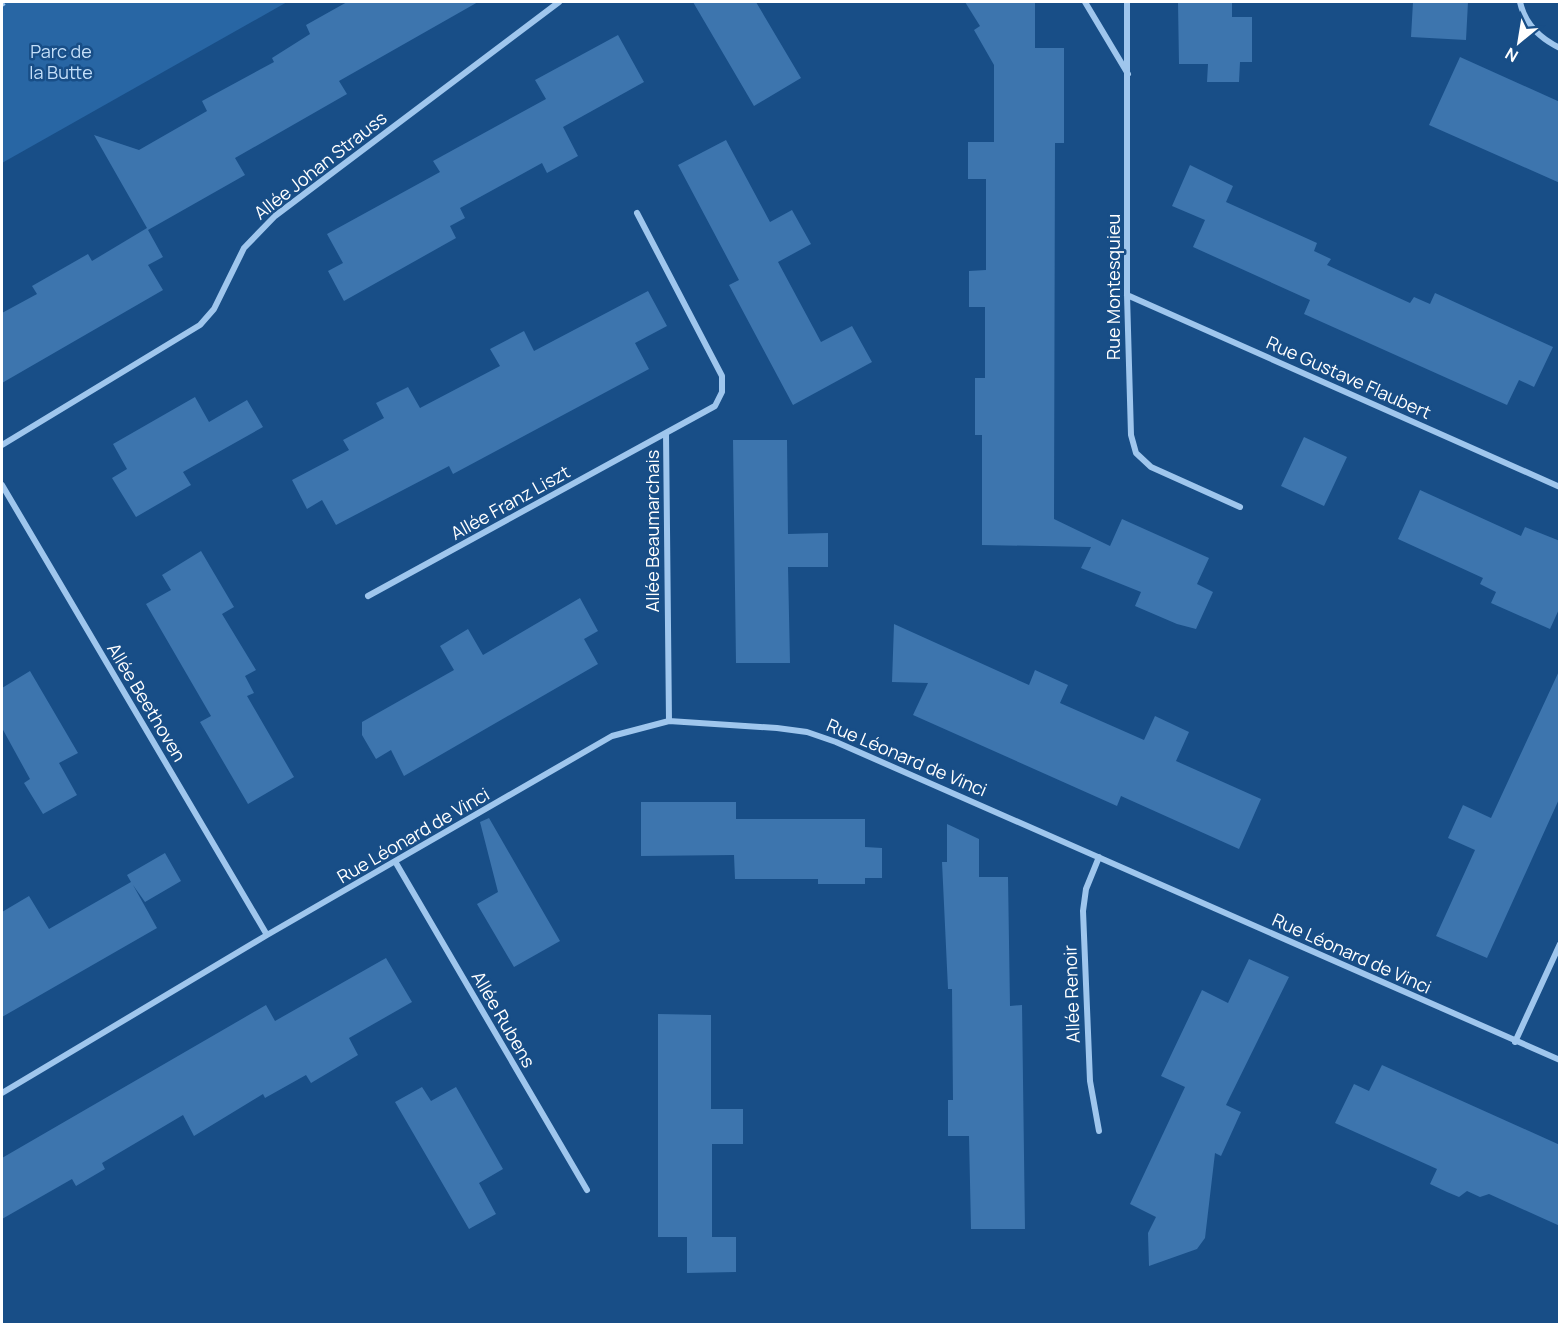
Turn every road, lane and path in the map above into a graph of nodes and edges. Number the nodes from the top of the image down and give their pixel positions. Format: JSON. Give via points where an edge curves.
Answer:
{"nodes":[{"id":1,"x":6,"y":2,"type":"edge"},
{"id":2,"x":560,"y":2,"type":"edge"},
{"id":3,"x":1085,"y":2,"type":"edge"},
{"id":4,"x":1127,"y":2,"type":"edge"},
{"id":5,"x":1520,"y":2,"type":"edge"},
{"id":6,"x":2,"y":5,"type":"edge"},
{"id":7,"x":1560,"y":48,"type":"edge"},
{"id":8,"x":1128,"y":75,"type":"junction"},
{"id":9,"x":637,"y":213,"type":"dead end"},
{"id":10,"x":1127,"y":295,"type":"junction"},
{"id":11,"x":666,"y":433,"type":"junction"},
{"id":12,"x":2,"y":445,"type":"edge"},
{"id":13,"x":2,"y":485,"type":"edge"},
{"id":14,"x":1560,"y":487,"type":"edge"},
{"id":15,"x":1240,"y":507,"type":"dead end"},
{"id":16,"x":368,"y":596,"type":"dead end"},
{"id":17,"x":669,"y":720,"type":"junction"},
{"id":18,"x":1099,"y":856,"type":"junction"},
{"id":19,"x":396,"y":863,"type":"junction"},
{"id":20,"x":267,"y":935,"type":"junction"},
{"id":21,"x":1560,"y":944,"type":"edge"},
{"id":22,"x":1515,"y":1042,"type":"junction"},
{"id":23,"x":1560,"y":1060,"type":"edge"},
{"id":24,"x":2,"y":1093,"type":"edge"},
{"id":25,"x":1099,"y":1131,"type":"dead end"},
{"id":26,"x":587,"y":1190,"type":"dead end"}],
"edges":[{"from":1,"to":6,"type":"path"},
{"from":2,"to":12,"type":"street","name":"Allée Johan Strauss","via":[[275,216],[244,248],[214,309],[200,325]]},
{"from":3,"to":8,"type":"street"},
{"from":4,"to":8,"type":"street","name":"Rue Montesquieu"},
{"from":5,"to":7,"type":"street","via":[[1530,25]]},
{"from":8,"to":10,"type":"street","name":"Rue Montesquieu"},
{"from":9,"to":11,"type":"street","name":"Allée Beaumarchais","via":[[722,376],[722,392],[715,406]]},
{"from":10,"to":14,"type":"street","name":"Rue Gustave Flaubert"},
{"from":10,"to":15,"type":"street","name":"Rue Montesquieu","via":[[1131,435],[1136,453],[1151,467]]},
{"from":11,"to":16,"type":"street","name":"Allée Franz Liszt"},
{"from":11,"to":17,"type":"street","name":"Allée Beaumarchais"},
{"from":13,"to":20,"type":"street","name":"Allée Beethoven"},
{"from":17,"to":18,"type":"street","name":"Rue Léonard de Vinci","via":[[807,732]]},
{"from":17,"to":19,"type":"street","name":"Rue Léonard de Vinci","via":[[612,736]]},
{"from":18,"to":22,"type":"street","name":"Rue Léonard de Vinci"},
{"from":18,"to":25,"type":"street","name":"Allée Renoir","via":[[1086,889],[1083,911],[1090,1081]]},
{"from":19,"to":20,"type":"street","name":"Rue Léonard de Vinci"},
{"from":19,"to":26,"type":"street","name":"Allée Rubens"},
{"from":20,"to":24,"type":"street","name":"Rue Léonard de Vinci"},
{"from":21,"to":22,"type":"street"},
{"from":22,"to":23,"type":"street","name":"Rue Léonard de Vinci"}]}
